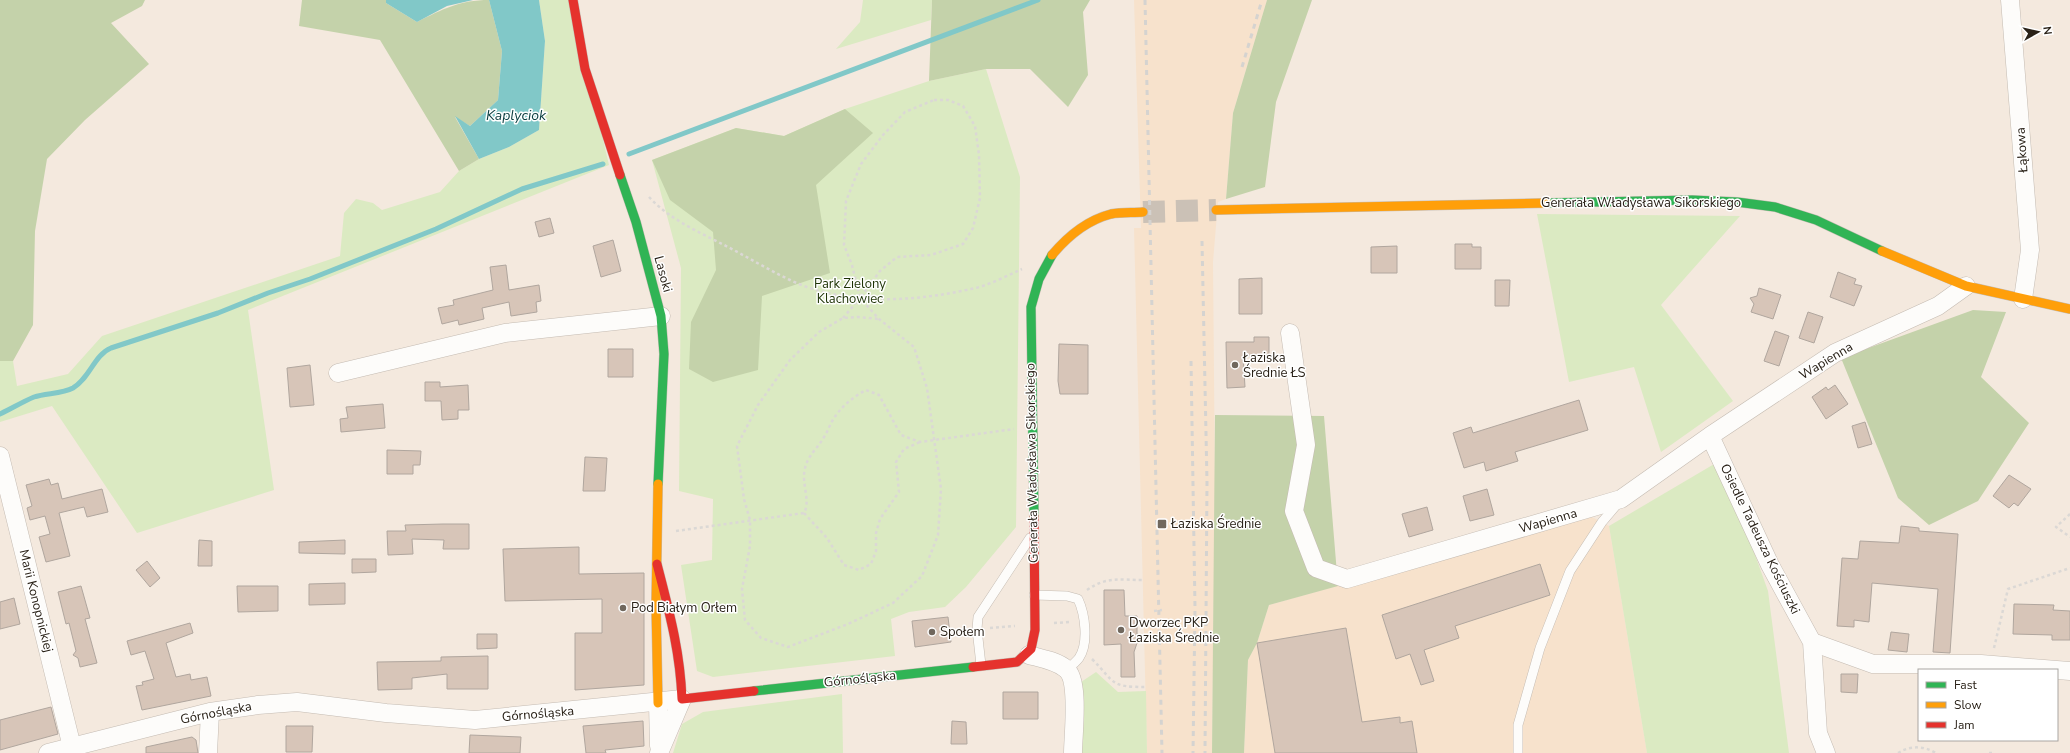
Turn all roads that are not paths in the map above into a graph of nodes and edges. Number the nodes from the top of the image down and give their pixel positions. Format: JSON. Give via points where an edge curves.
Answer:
{"nodes":[{"id":1,"x":573,"y":0,"type":"edge"},
{"id":2,"x":2010,"y":0,"type":"edge"},
{"id":3,"x":1216,"y":210,"type":"tunnel mouth"},
{"id":4,"x":1143,"y":212,"type":"tunnel mouth"},
{"id":5,"x":1966,"y":286,"type":"junction"},
{"id":6,"x":2023,"y":299,"type":"junction"},
{"id":7,"x":2070,"y":309,"type":"edge"},
{"id":8,"x":661,"y":316,"type":"junction"},
{"id":9,"x":1290,"y":333,"type":"dead end"},
{"id":10,"x":338,"y":373,"type":"dead end"},
{"id":11,"x":1710,"y":436,"type":"junction"},
{"id":12,"x":0,"y":456,"type":"edge"},
{"id":13,"x":1621,"y":499,"type":"junction"},
{"id":14,"x":1033,"y":533,"type":"junction"},
{"id":15,"x":657,"y":564,"type":"junction"},
{"id":16,"x":1034,"y":595,"type":"junction"},
{"id":17,"x":1812,"y":642,"type":"junction"},
{"id":18,"x":1029,"y":655,"type":"junction"},
{"id":19,"x":980,"y":665,"type":"junction"},
{"id":20,"x":1067,"y":669,"type":"junction"},
{"id":21,"x":2035,"y":669,"type":"edge"},
{"id":22,"x":2058,"y":670,"type":"edge"},
{"id":23,"x":2070,"y":671,"type":"edge"},
{"id":24,"x":682,"y":700,"type":"junction"},
{"id":25,"x":658,"y":703,"type":"junction"},
{"id":26,"x":210,"y":712,"type":"junction"},
{"id":27,"x":72,"y":747,"type":"junction"},
{"id":28,"x":48,"y":753,"type":"edge"},
{"id":29,"x":208,"y":753,"type":"edge"},
{"id":30,"x":659,"y":753,"type":"edge"},
{"id":31,"x":1073,"y":753,"type":"edge"},
{"id":32,"x":1518,"y":753,"type":"edge"},
{"id":33,"x":1826,"y":753,"type":"edge"}],
"edges":[{"from":1,"to":8,"type":"street","name":"Lasoki","via":[[585,70],[636,222]]},
{"from":2,"to":6,"type":"street","name":"Łąkowa","via":[[2030,250]]},
{"from":3,"to":5,"type":"street","name":"Generała Władysława Sikorskiego","via":[[1692,200],[1737,202],[1775,207],[1816,220],[1899,259]]},
{"from":4,"to":14,"type":"street","name":"Generała Władysława Sikorskiego","via":[[1112,214],[1081,227],[1049,256],[1036,282],[1031,307]]},
{"from":5,"to":6,"type":"street","name":"Generała Władysława Sikorskiego"},
{"from":5,"to":11,"type":"street","name":"Wapienna","via":[[1938,306],[1835,353]]},
{"from":6,"to":7,"type":"street","name":"Generała Władysława Sikorskiego"},
{"from":8,"to":10,"type":"street","via":[[505,333]]},
{"from":8,"to":15,"type":"street","name":"Lasoki","via":[[664,391]]},
{"from":9,"to":13,"type":"street","name":"Wapienna","via":[[1306,445],[1294,511],[1316,568],[1348,578]]},
{"from":11,"to":13,"type":"street","name":"Wapienna"},
{"from":11,"to":17,"type":"street","name":"Osiedle Tadeusza Kościuszki","via":[[1770,565]]},
{"from":12,"to":27,"type":"street","name":"Marii Konopnickiej"},
{"from":13,"to":32,"type":"lane","via":[[1602,522],[1570,571],[1540,648],[1518,725]]},
{"from":14,"to":16,"type":"street","name":"Generała Władysława Sikorskiego"},
{"from":14,"to":19,"type":"lane","via":[[978,617],[976,629]]},
{"from":15,"to":24,"type":"street","via":[[676,639],[681,667]]},
{"from":15,"to":25,"type":"street"},
{"from":16,"to":18,"type":"street","name":"Generała Władysława Sikorskiego","via":[[1034,645]]},
{"from":16,"to":20,"type":"lane","via":[[1078,599],[1083,609],[1084,642],[1079,658]]},
{"from":17,"to":21,"type":"street","via":[[1873,664],[1981,664]]},
{"from":17,"to":33,"type":"street","name":"Osiedle Tadeusza Kościuszki","via":[[1818,733]]},
{"from":18,"to":19,"type":"street","name":"Górnośląska","via":[[1017,662]]},
{"from":18,"to":20,"type":"street"},
{"from":19,"to":24,"type":"street","name":"Górnośląska"},
{"from":20,"to":31,"type":"street","via":[[1074,689]]},
{"from":22,"to":23,"type":"street"},
{"from":24,"to":25,"type":"street","name":"Górnośląska"},
{"from":24,"to":30,"type":"street"},
{"from":25,"to":26,"type":"street","name":"Górnośląska","via":[[475,720],[297,702],[258,704]]},
{"from":25,"to":30,"type":"street"},
{"from":26,"to":27,"type":"street","name":"Górnośląska"},
{"from":26,"to":29,"type":"street"},
{"from":27,"to":28,"type":"street","name":"Górnośląska"}]}
